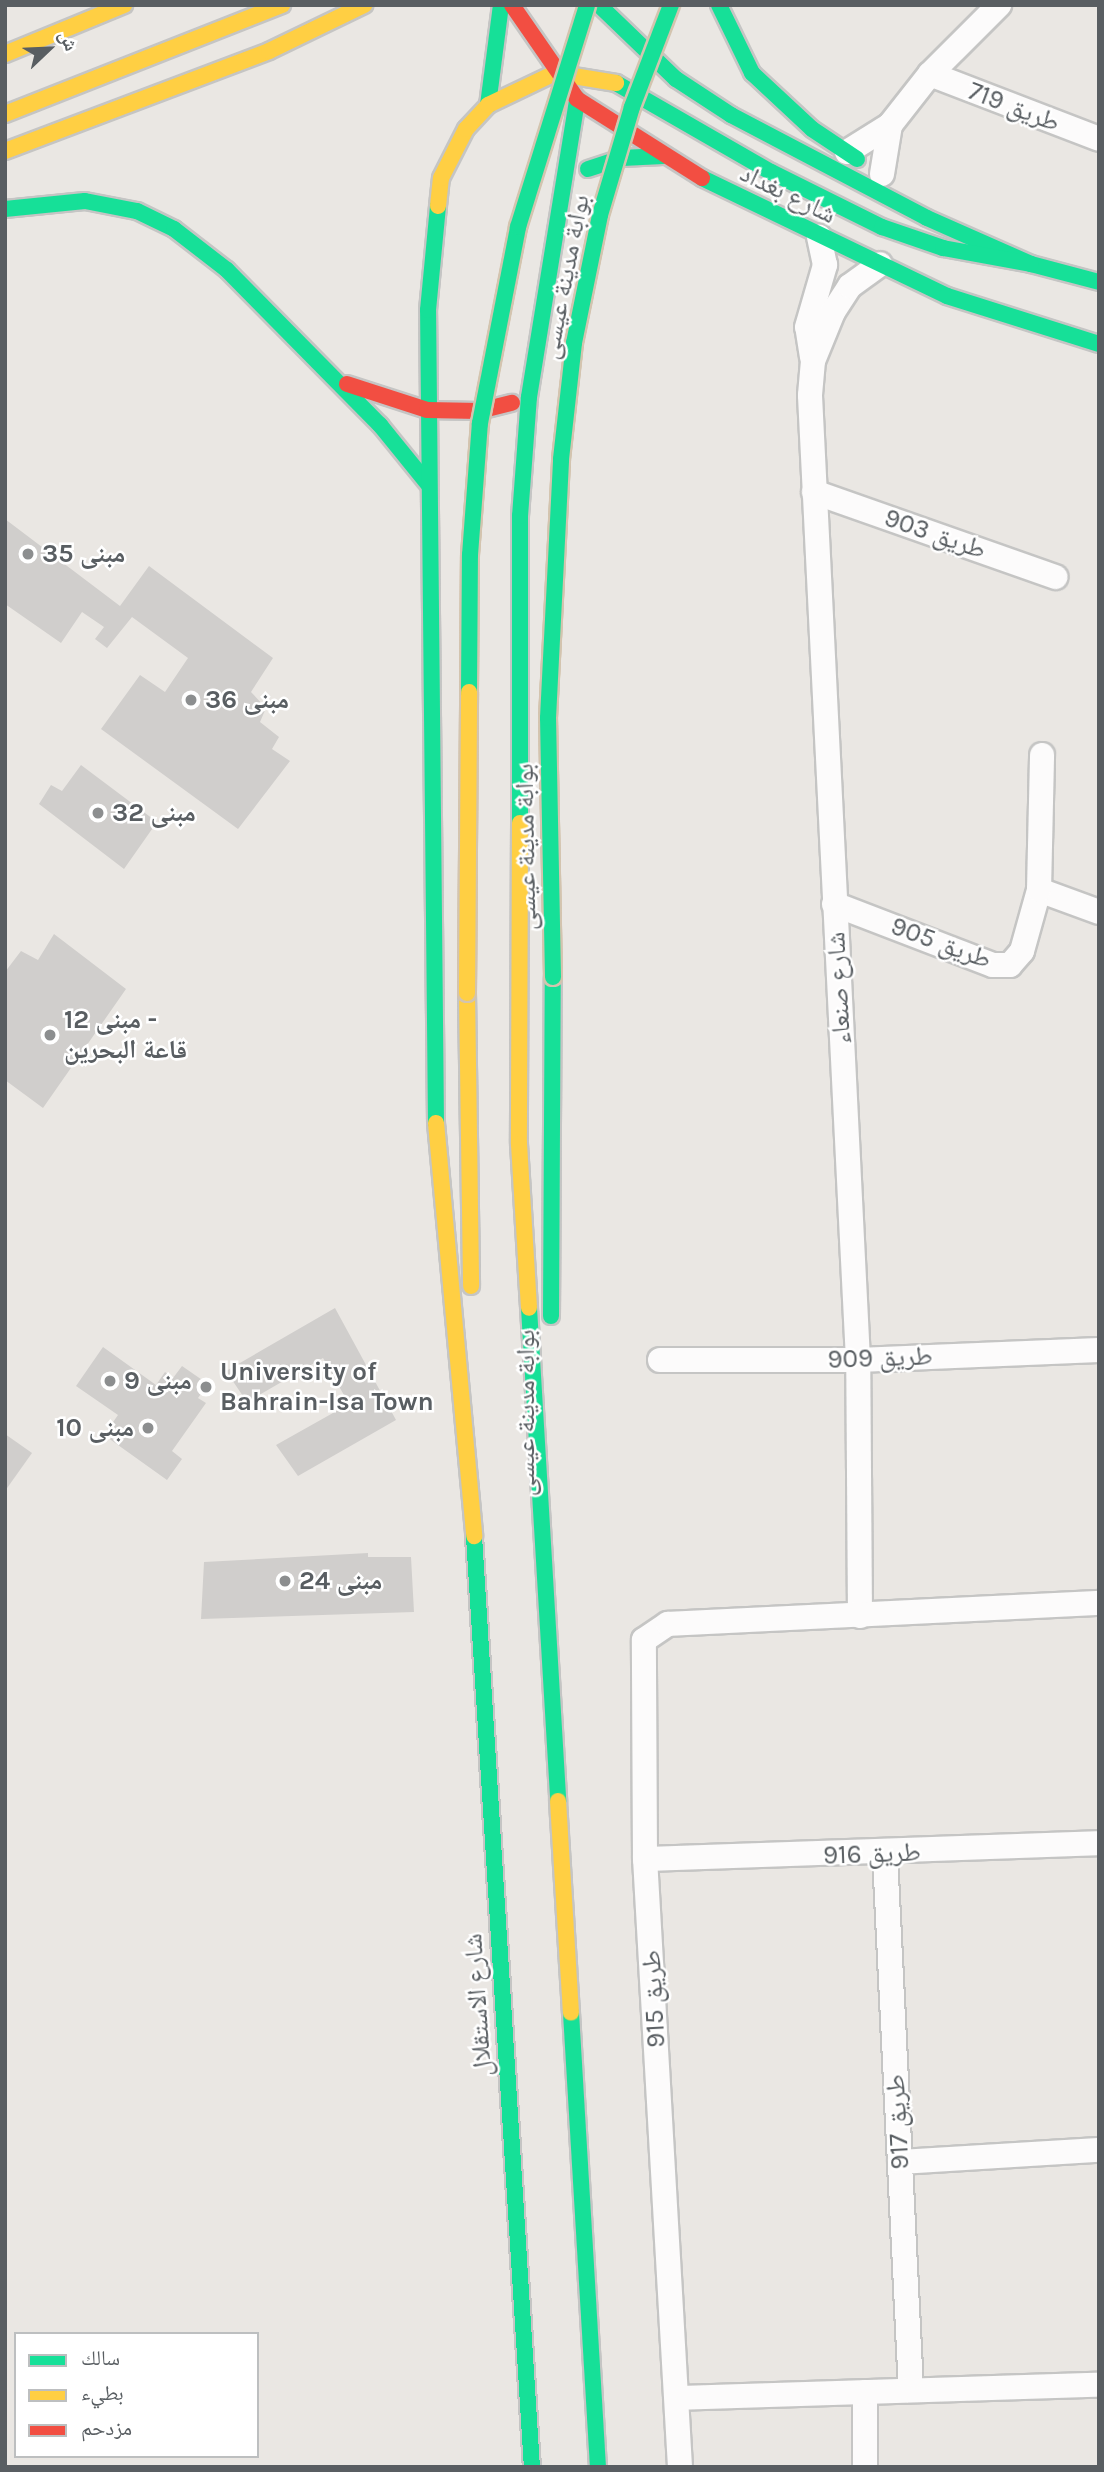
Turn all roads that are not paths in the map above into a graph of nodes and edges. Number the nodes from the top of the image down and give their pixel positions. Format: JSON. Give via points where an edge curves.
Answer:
{"nodes":[{"id":1,"x":124,"y":5,"type":"edge"},
{"id":2,"x":282,"y":5,"type":"edge"},
{"id":3,"x":363,"y":5,"type":"edge"},
{"id":4,"x":501,"y":5,"type":"edge"},
{"id":5,"x":512,"y":5,"type":"edge"},
{"id":6,"x":670,"y":5,"type":"edge"},
{"id":7,"x":719,"y":5,"type":"edge"},
{"id":8,"x":999,"y":5,"type":"edge"},
{"id":9,"x":597,"y":6,"type":"edge"},
{"id":10,"x":5,"y":54,"type":"edge"},
{"id":11,"x":555,"y":73,"type":"junction"},
{"id":12,"x":581,"y":74,"type":"junction"},
{"id":13,"x":930,"y":74,"type":"junction"},
{"id":14,"x":577,"y":99,"type":"junction"},
{"id":15,"x":488,"y":105,"type":"junction"},
{"id":16,"x":5,"y":114,"type":"edge"},
{"id":17,"x":890,"y":125,"type":"junction"},
{"id":18,"x":1096,"y":135,"type":"edge"},
{"id":19,"x":5,"y":150,"type":"edge"},
{"id":20,"x":847,"y":152,"type":"junction"},
{"id":21,"x":663,"y":156,"type":"junction"},
{"id":22,"x":882,"y":174,"type":"junction"},
{"id":23,"x":565,"y":182,"type":"junction"},
{"id":24,"x":5,"y":209,"type":"edge"},
{"id":25,"x":819,"y":237,"type":"junction"},
{"id":26,"x":880,"y":264,"type":"junction"},
{"id":27,"x":1031,"y":264,"type":"junction"},
{"id":28,"x":1099,"y":282,"type":"edge"},
{"id":29,"x":1099,"y":344,"type":"edge"},
{"id":30,"x":813,"y":361,"type":"junction"},
{"id":31,"x":323,"y":373,"type":"junction"},
{"id":32,"x":529,"y":397,"type":"junction"},
{"id":33,"x":427,"y":410,"type":"junction"},
{"id":34,"x":428,"y":484,"type":"junction"},
{"id":35,"x":814,"y":492,"type":"junction"},
{"id":36,"x":1056,"y":577,"type":"dead end"},
{"id":37,"x":1042,"y":755,"type":"dead end"},
{"id":38,"x":1039,"y":890,"type":"junction"},
{"id":39,"x":834,"y":904,"type":"junction"},
{"id":40,"x":1099,"y":912,"type":"edge"},
{"id":41,"x":551,"y":1340,"type":"dead end"},
{"id":42,"x":1099,"y":1350,"type":"edge"},
{"id":43,"x":660,"y":1360,"type":"dead end"},
{"id":44,"x":858,"y":1360,"type":"junction"},
{"id":45,"x":551,"y":1368,"type":"dead end"},
{"id":46,"x":474,"y":1540,"type":"junction"},
{"id":47,"x":1099,"y":1603,"type":"edge"},
{"id":48,"x":860,"y":1616,"type":"junction"},
{"id":49,"x":549,"y":1703,"type":"junction"},
{"id":50,"x":1099,"y":1843,"type":"edge"},
{"id":51,"x":885,"y":1855,"type":"junction"},
{"id":52,"x":645,"y":1859,"type":"junction"},
{"id":53,"x":1099,"y":2150,"type":"edge"},
{"id":54,"x":901,"y":2162,"type":"junction"},
{"id":55,"x":1099,"y":2385,"type":"edge"},
{"id":56,"x":911,"y":2390,"type":"junction"},
{"id":57,"x":865,"y":2392,"type":"junction"},
{"id":58,"x":677,"y":2398,"type":"junction"},
{"id":59,"x":532,"y":2467,"type":"edge"},
{"id":60,"x":598,"y":2467,"type":"edge"},
{"id":61,"x":681,"y":2467,"type":"edge"},
{"id":62,"x":865,"y":2467,"type":"edge"}],
"edges":[{"from":1,"to":10,"type":"main road"},
{"from":2,"to":16,"type":"main road"},
{"from":3,"to":19,"type":"main road","via":[[269,51]]},
{"from":4,"to":15,"type":"main road","via":[[500,45]]},
{"from":5,"to":11,"type":"main road","name":"شارع بغداد"},
{"from":6,"to":41,"type":"main road","name":"بوابة مدينة عيسى","bridge":true,"via":[[632,107],[600,215],[573,356],[561,459],[548,718],[553,977]]},
{"from":7,"to":20,"type":"main road","via":[[752,73]]},
{"from":8,"to":13,"type":"street"},
{"from":9,"to":12,"type":"main road"},
{"from":9,"to":27,"type":"main road","name":"شارع بغداد","via":[[676,79],[731,115],[927,218]]},
{"from":9,"to":46,"type":"main road","name":"بوابة مدينة عيسى","bridge":true,"via":[[518,227],[480,423],[470,555],[467,993]]},
{"from":11,"to":12,"type":"main road"},
{"from":11,"to":14,"type":"main road","name":"شارع بغداد"},
{"from":11,"to":15,"type":"main road"},
{"from":12,"to":14,"type":"main road"},
{"from":12,"to":27,"type":"main road","via":[[606,78],[656,101],[771,172],[882,228],[943,248]]},
{"from":13,"to":17,"type":"street"},
{"from":13,"to":18,"type":"street","name":"طريق 719"},
{"from":14,"to":21,"type":"main road","name":"شارع بغداد"},
{"from":14,"to":23,"type":"main road"},
{"from":15,"to":33,"type":"main road","via":[[466,129],[441,178],[432,232]]},
{"from":17,"to":20,"type":"street"},
{"from":17,"to":22,"type":"street"},
{"from":20,"to":22,"type":"main road"},
{"from":21,"to":23,"type":"main road","via":[[602,163]]},
{"from":21,"to":25,"type":"main road","name":"شارع بغداد"},
{"from":22,"to":27,"type":"main road"},
{"from":23,"to":32,"type":"main road"},
{"from":24,"to":31,"type":"main road","via":[[85,201],[137,211],[174,229],[227,270]]},
{"from":25,"to":26,"type":"main road","name":"شارع بغداد"},
{"from":25,"to":30,"type":"street","name":"شارع صنعاء","via":[[824,275],[807,327]]},
{"from":26,"to":29,"type":"main road","name":"شارع بغداد","via":[[947,296]]},
{"from":26,"to":30,"type":"street","name":"شارع صنعاء","via":[[842,296]]},
{"from":27,"to":28,"type":"main road","name":"شارع بغداد"},
{"from":30,"to":35,"type":"street","name":"شارع صنعاء"},
{"from":31,"to":33,"type":"main road","via":[[368,394]]},
{"from":31,"to":34,"type":"main road","via":[[380,425]]},
{"from":32,"to":33,"type":"main road","via":[[479,411]]},
{"from":32,"to":49,"type":"main road","via":[[517,635],[519,1144]]},
{"from":33,"to":34,"type":"main road"},
{"from":34,"to":46,"type":"main road","via":[[436,1156]]},
{"from":35,"to":36,"type":"street","name":"طريق 903"},
{"from":35,"to":39,"type":"street","name":"شارع صنعاء"},
{"from":37,"to":38,"type":"street","name":"طريق 905"},
{"from":38,"to":39,"type":"street","name":"طريق 905","via":[[1022,951],[1003,965]]},
{"from":38,"to":40,"type":"street"},
{"from":39,"to":44,"type":"street","name":"شارع صنعاء"},
{"from":42,"to":44,"type":"street","name":"طريق 909"},
{"from":43,"to":44,"type":"street","name":"طريق 909"},
{"from":44,"to":48,"type":"street","name":"شارع صنعاء"},
{"from":45,"to":49,"type":"main road","name":"بوابة مدينة عيسى"},
{"from":46,"to":59,"type":"main road","name":"شارع الاستقلال"},
{"from":47,"to":48,"type":"street","name":"طريق 915"},
{"from":48,"to":52,"type":"street","name":"طريق 915","via":[[668,1624],[650,1633],[640,1649]]},
{"from":49,"to":60,"type":"main road"},
{"from":50,"to":51,"type":"street","name":"طريق 916"},
{"from":51,"to":52,"type":"street","name":"طريق 916"},
{"from":51,"to":54,"type":"street","name":"طريق 917"},
{"from":52,"to":58,"type":"street","name":"طريق 915"},
{"from":53,"to":54,"type":"street"},
{"from":54,"to":56,"type":"street","name":"طريق 917"},
{"from":55,"to":56,"type":"street"},
{"from":56,"to":57,"type":"street"},
{"from":57,"to":58,"type":"street"},
{"from":57,"to":62,"type":"street"},
{"from":58,"to":61,"type":"street","name":"طريق 915"}]}
